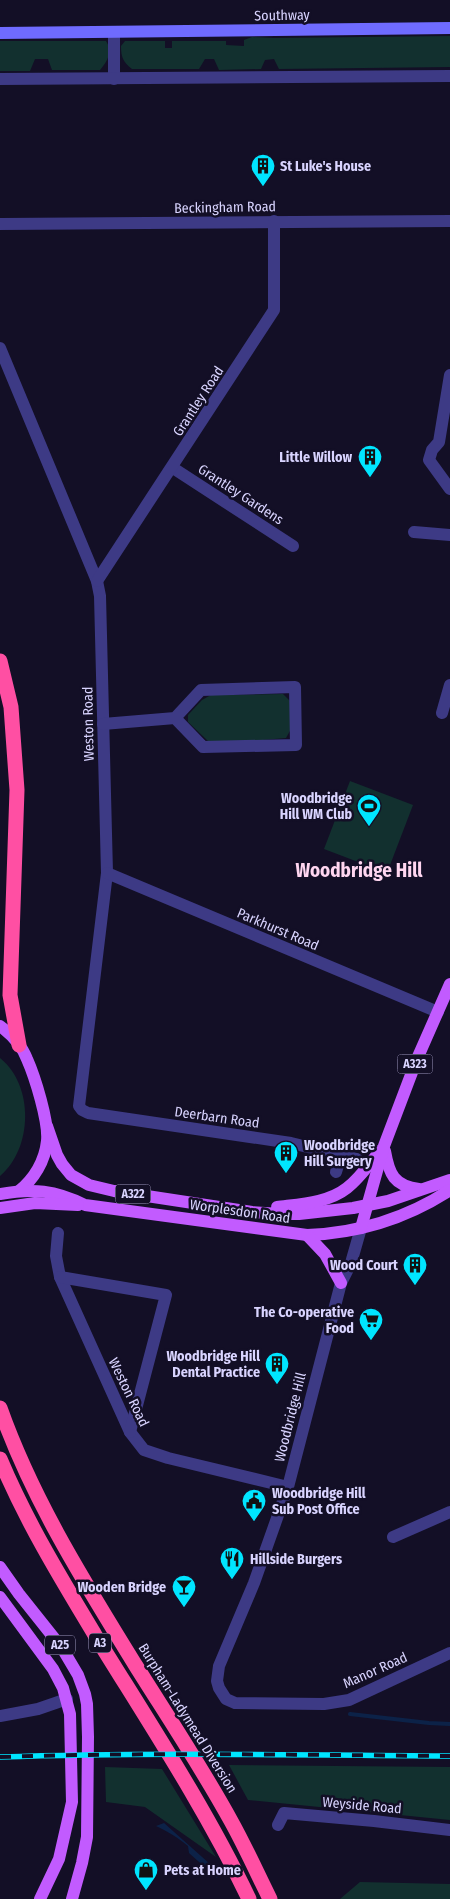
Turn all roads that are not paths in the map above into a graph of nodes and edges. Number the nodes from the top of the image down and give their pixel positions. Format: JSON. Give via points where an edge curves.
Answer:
{"nodes":[{"id":1,"x":450,"y":28,"type":"edge"},
{"id":2,"x":114,"y":32,"type":"junction"},
{"id":3,"x":0,"y":33,"type":"edge"},
{"id":4,"x":450,"y":76,"type":"edge"},
{"id":5,"x":114,"y":79,"type":"junction"},
{"id":6,"x":0,"y":80,"type":"edge"},
{"id":7,"x":274,"y":221,"type":"junction"},
{"id":8,"x":450,"y":221,"type":"edge"},
{"id":9,"x":0,"y":224,"type":"edge"},
{"id":10,"x":0,"y":348,"type":"edge"},
{"id":11,"x":450,"y":375,"type":"edge"},
{"id":12,"x":173,"y":468,"type":"junction"},
{"id":13,"x":450,"y":489,"type":"edge"},
{"id":14,"x":414,"y":532,"type":"dead end"},
{"id":15,"x":450,"y":535,"type":"edge"},
{"id":16,"x":293,"y":546,"type":"dead end"},
{"id":17,"x":97,"y":581,"type":"junction"},
{"id":18,"x":0,"y":661,"type":"edge"},
{"id":19,"x":450,"y":685,"type":"edge"},
{"id":20,"x":442,"y":713,"type":"dead end"},
{"id":21,"x":175,"y":718,"type":"junction"},
{"id":22,"x":103,"y":724,"type":"junction"},
{"id":23,"x":107,"y":873,"type":"junction"},
{"id":24,"x":450,"y":984,"type":"edge"},
{"id":25,"x":438,"y":1012,"type":"junction"},
{"id":26,"x":0,"y":1026,"type":"edge"},
{"id":27,"x":19,"y":1045,"type":"junction"},
{"id":28,"x":88,"y":1113,"type":"joint"},
{"id":29,"x":47,"y":1126,"type":"junction"},
{"id":30,"x":384,"y":1146,"type":"junction"},
{"id":31,"x":341,"y":1155,"type":"junction"},
{"id":32,"x":357,"y":1159,"type":"dead end"},
{"id":33,"x":336,"y":1172,"type":"dead end"},
{"id":34,"x":450,"y":1180,"type":"edge"},
{"id":35,"x":424,"y":1190,"type":"junction"},
{"id":36,"x":450,"y":1190,"type":"edge"},
{"id":37,"x":19,"y":1191,"type":"junction"},
{"id":38,"x":0,"y":1194,"type":"edge"},
{"id":39,"x":85,"y":1205,"type":"junction"},
{"id":40,"x":368,"y":1206,"type":"junction"},
{"id":41,"x":0,"y":1208,"type":"edge"},
{"id":42,"x":252,"y":1212,"type":"junction"},
{"id":43,"x":361,"y":1228,"type":"junction"},
{"id":44,"x":58,"y":1233,"type":"dead end"},
{"id":45,"x":308,"y":1235,"type":"junction"},
{"id":46,"x":60,"y":1277,"type":"junction"},
{"id":47,"x":341,"y":1283,"type":"junction"},
{"id":48,"x":0,"y":1408,"type":"edge"},
{"id":49,"x":130,"y":1432,"type":"junction"},
{"id":50,"x":0,"y":1459,"type":"edge"},
{"id":51,"x":288,"y":1487,"type":"junction"},
{"id":52,"x":450,"y":1512,"type":"edge"},
{"id":53,"x":393,"y":1537,"type":"dead end"},
{"id":54,"x":0,"y":1567,"type":"edge"},
{"id":55,"x":0,"y":1597,"type":"edge"},
{"id":56,"x":450,"y":1653,"type":"edge"},
{"id":57,"x":223,"y":1695,"type":"joint"},
{"id":58,"x":67,"y":1699,"type":"junction"},
{"id":59,"x":0,"y":1716,"type":"edge"},
{"id":60,"x":278,"y":1825,"type":"dead end"},
{"id":61,"x":450,"y":1830,"type":"edge"},
{"id":62,"x":40,"y":1899,"type":"edge"},
{"id":63,"x":72,"y":1899,"type":"edge"},
{"id":64,"x":249,"y":1899,"type":"edge"},
{"id":65,"x":270,"y":1899,"type":"edge"}],
"edges":[{"from":1,"to":2,"type":"street","name":"Southway"},
{"from":2,"to":3,"type":"street","name":"Southway"},
{"from":2,"to":5,"type":"street"},
{"from":4,"to":5,"type":"street"},
{"from":5,"to":6,"type":"street"},
{"from":7,"to":8,"type":"street","name":"Beckingham Road"},
{"from":7,"to":9,"type":"street","name":"Beckingham Road"},
{"from":7,"to":12,"type":"street","name":"Grantley Road","via":[[274,310]]},
{"from":10,"to":17,"type":"street","name":"Weston Road"},
{"from":11,"to":13,"type":"street","via":[[439,442],[429,460]]},
{"from":12,"to":16,"type":"street","name":"Grantley Gardens"},
{"from":12,"to":17,"type":"street","name":"Grantley Road"},
{"from":14,"to":15,"type":"street"},
{"from":17,"to":22,"type":"street","name":"Weston Road"},
{"from":18,"to":27,"type":"highway","via":[[11,707],[17,790],[10,995]]},
{"from":19,"to":20,"type":"street"},
{"from":21,"to":21,"type":"street","via":[[203,747],[296,745],[295,687],[201,690]]},
{"from":21,"to":22,"type":"street"},
{"from":22,"to":23,"type":"street","name":"Weston Road"},
{"from":23,"to":25,"type":"street","name":"Parkhurst Road"},
{"from":23,"to":28,"type":"street","name":"Weston Road","via":[[79,1106]]},
{"from":24,"to":25,"type":"main road","number":"A323"},
{"from":25,"to":30,"type":"main road","number":"A323"},
{"from":26,"to":27,"type":"main road","name":"Worplesdon Road"},
{"from":27,"to":29,"type":"main road","name":"Worplesdon Road","via":[[27,1058]]},
{"from":28,"to":31,"type":"street","name":"Deerbarn Road","via":[[291,1143]]},
{"from":29,"to":37,"type":"main road","via":[[43,1159],[34,1176]]},
{"from":29,"to":42,"type":"main road","name":"Worplesdon Road","number":"A322","via":[[62,1164],[76,1179],[89,1185]]},
{"from":30,"to":35,"type":"main road","via":[[388,1167],[396,1179],[406,1188]]},
{"from":30,"to":40,"type":"main road"},
{"from":30,"to":42,"type":"main road","via":[[354,1181],[337,1195]]},
{"from":31,"to":32,"type":"street","name":"Deerbarn Road"},
{"from":31,"to":33,"type":"street"},
{"from":34,"to":35,"type":"main road","name":"Worplesdon Road"},
{"from":35,"to":40,"type":"main road","name":"Worplesdon Road"},
{"from":36,"to":43,"type":"main road","name":"Worplesdon Road","via":[[425,1205]]},
{"from":37,"to":38,"type":"main road","name":"Worplesdon Road"},
{"from":37,"to":39,"type":"main road","name":"Worplesdon Road","via":[[55,1193]]},
{"from":39,"to":41,"type":"main road","via":[[36,1203]]},
{"from":39,"to":45,"type":"main road","name":"Worplesdon Road"},
{"from":40,"to":42,"type":"main road","name":"Worplesdon Road","via":[[299,1214]]},
{"from":40,"to":43,"type":"main road"},
{"from":43,"to":45,"type":"main road","name":"Worplesdon Road"},
{"from":43,"to":47,"type":"street","name":"Woodbridge Hill","via":[[351,1263]]},
{"from":44,"to":46,"type":"street","name":"Weston Road","via":[[56,1256]]},
{"from":45,"to":47,"type":"main road","via":[[325,1254]]},
{"from":46,"to":49,"type":"street","name":"Weston Road"},
{"from":46,"to":49,"type":"street","via":[[166,1295]]},
{"from":47,"to":51,"type":"street","name":"Woodbridge Hill"},
{"from":48,"to":65,"type":"highway","name":"Burpham-Ladymead Diversion","number":"A3","via":[[17,1453],[70,1559],[214,1792]]},
{"from":49,"to":51,"type":"street","name":"Weston Road","via":[[144,1450]]},
{"from":50,"to":64,"type":"highway","number":"A3","via":[[21,1508],[60,1578],[190,1788]]},
{"from":51,"to":57,"type":"street","name":"Woodbridge Hill","via":[[254,1583],[218,1666],[218,1688]]},
{"from":52,"to":53,"type":"street"},
{"from":54,"to":63,"type":"main road","number":"A25","via":[[62,1648],[78,1675],[87,1704],[87,1837]]},
{"from":55,"to":58,"type":"main road","number":"A25","via":[[53,1669]]},
{"from":56,"to":57,"type":"street","name":"Manor Road","via":[[349,1700],[334,1703],[235,1703]]},
{"from":58,"to":59,"type":"street","via":[[38,1709]]},
{"from":58,"to":62,"type":"main road","number":"A25","via":[[72,1738],[72,1802],[59,1859]]},
{"from":60,"to":61,"type":"street","name":"Weyside Road","via":[[284,1814]]}]}
